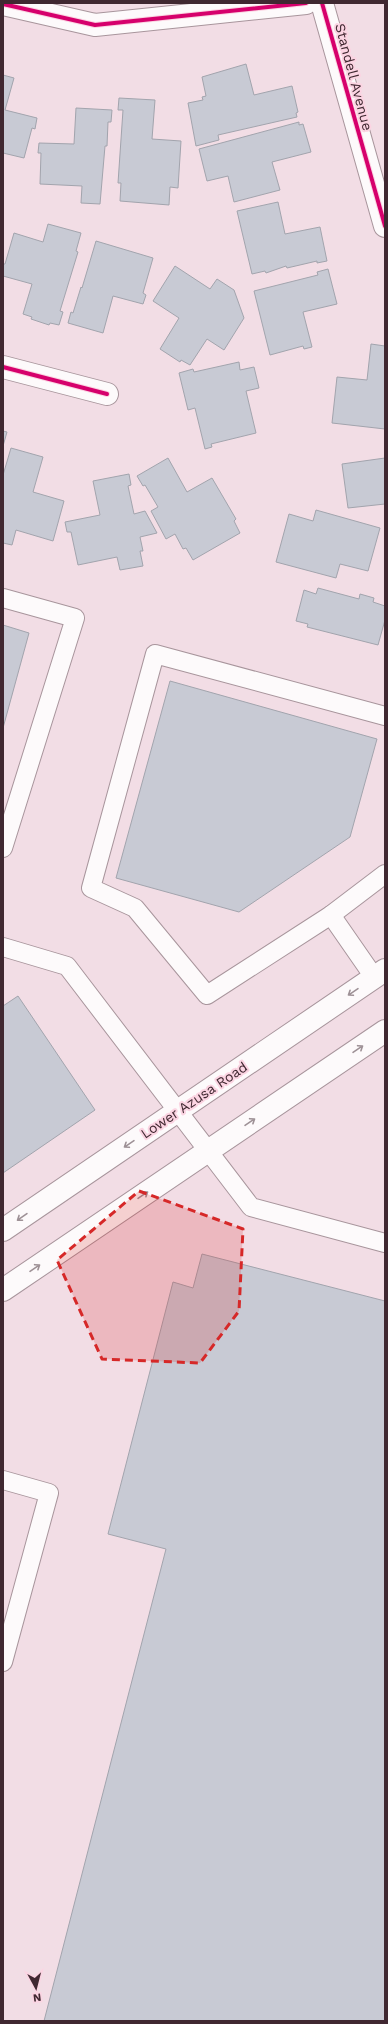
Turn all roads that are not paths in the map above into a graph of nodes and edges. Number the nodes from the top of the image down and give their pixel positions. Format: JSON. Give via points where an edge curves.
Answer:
{"nodes":[{"id":1,"x":306,"y":3,"type":"edge"},
{"id":2,"x":322,"y":3,"type":"edge"},
{"id":3,"x":3,"y":4,"type":"edge"},
{"id":4,"x":385,"y":226,"type":"edge"},
{"id":5,"x":3,"y":367,"type":"edge"},
{"id":6,"x":107,"y":394,"type":"dead end"},
{"id":7,"x":3,"y":598,"type":"edge"},
{"id":8,"x":385,"y":716,"type":"edge"},
{"id":9,"x":3,"y":848,"type":"edge"},
{"id":10,"x":385,"y":874,"type":"edge"},
{"id":11,"x":331,"y":915,"type":"junction"},
{"id":12,"x":3,"y":947,"type":"edge"},
{"id":13,"x":380,"y":974,"type":"edge"},
{"id":14,"x":385,"y":1031,"type":"edge"},
{"id":15,"x":178,"y":1111,"type":"junction"},
{"id":16,"x":207,"y":1151,"type":"junction"},
{"id":17,"x":3,"y":1230,"type":"edge"},
{"id":18,"x":385,"y":1243,"type":"edge"},
{"id":19,"x":3,"y":1290,"type":"edge"},
{"id":20,"x":3,"y":1480,"type":"edge"},
{"id":21,"x":3,"y":1662,"type":"edge"}],
"edges":[{"from":1,"to":3,"type":"main road","via":[[95,25]]},
{"from":2,"to":4,"type":"main road","name":"Standell Avenue"},
{"from":5,"to":6,"type":"main road"},
{"from":7,"to":9,"type":"lane","via":[[75,618]]},
{"from":8,"to":11,"type":"lane","via":[[155,654],[91,888],[135,908],[207,995]]},
{"from":10,"to":11,"type":"lane"},
{"from":11,"to":13,"type":"lane"},
{"from":12,"to":15,"type":"lane","via":[[67,966]]},
{"from":13,"to":15,"type":"main road","name":"Lower Azusa Road","one_way":true},
{"from":16,"to":14,"type":"main road","one_way":true},
{"from":15,"to":16,"type":"lane"},
{"from":15,"to":17,"type":"main road","name":"Lower Azusa Road","one_way":true},
{"from":16,"to":18,"type":"lane","via":[[250,1207]]},
{"from":19,"to":16,"type":"main road","one_way":true},
{"from":20,"to":21,"type":"lane","via":[[49,1493]]}]}
